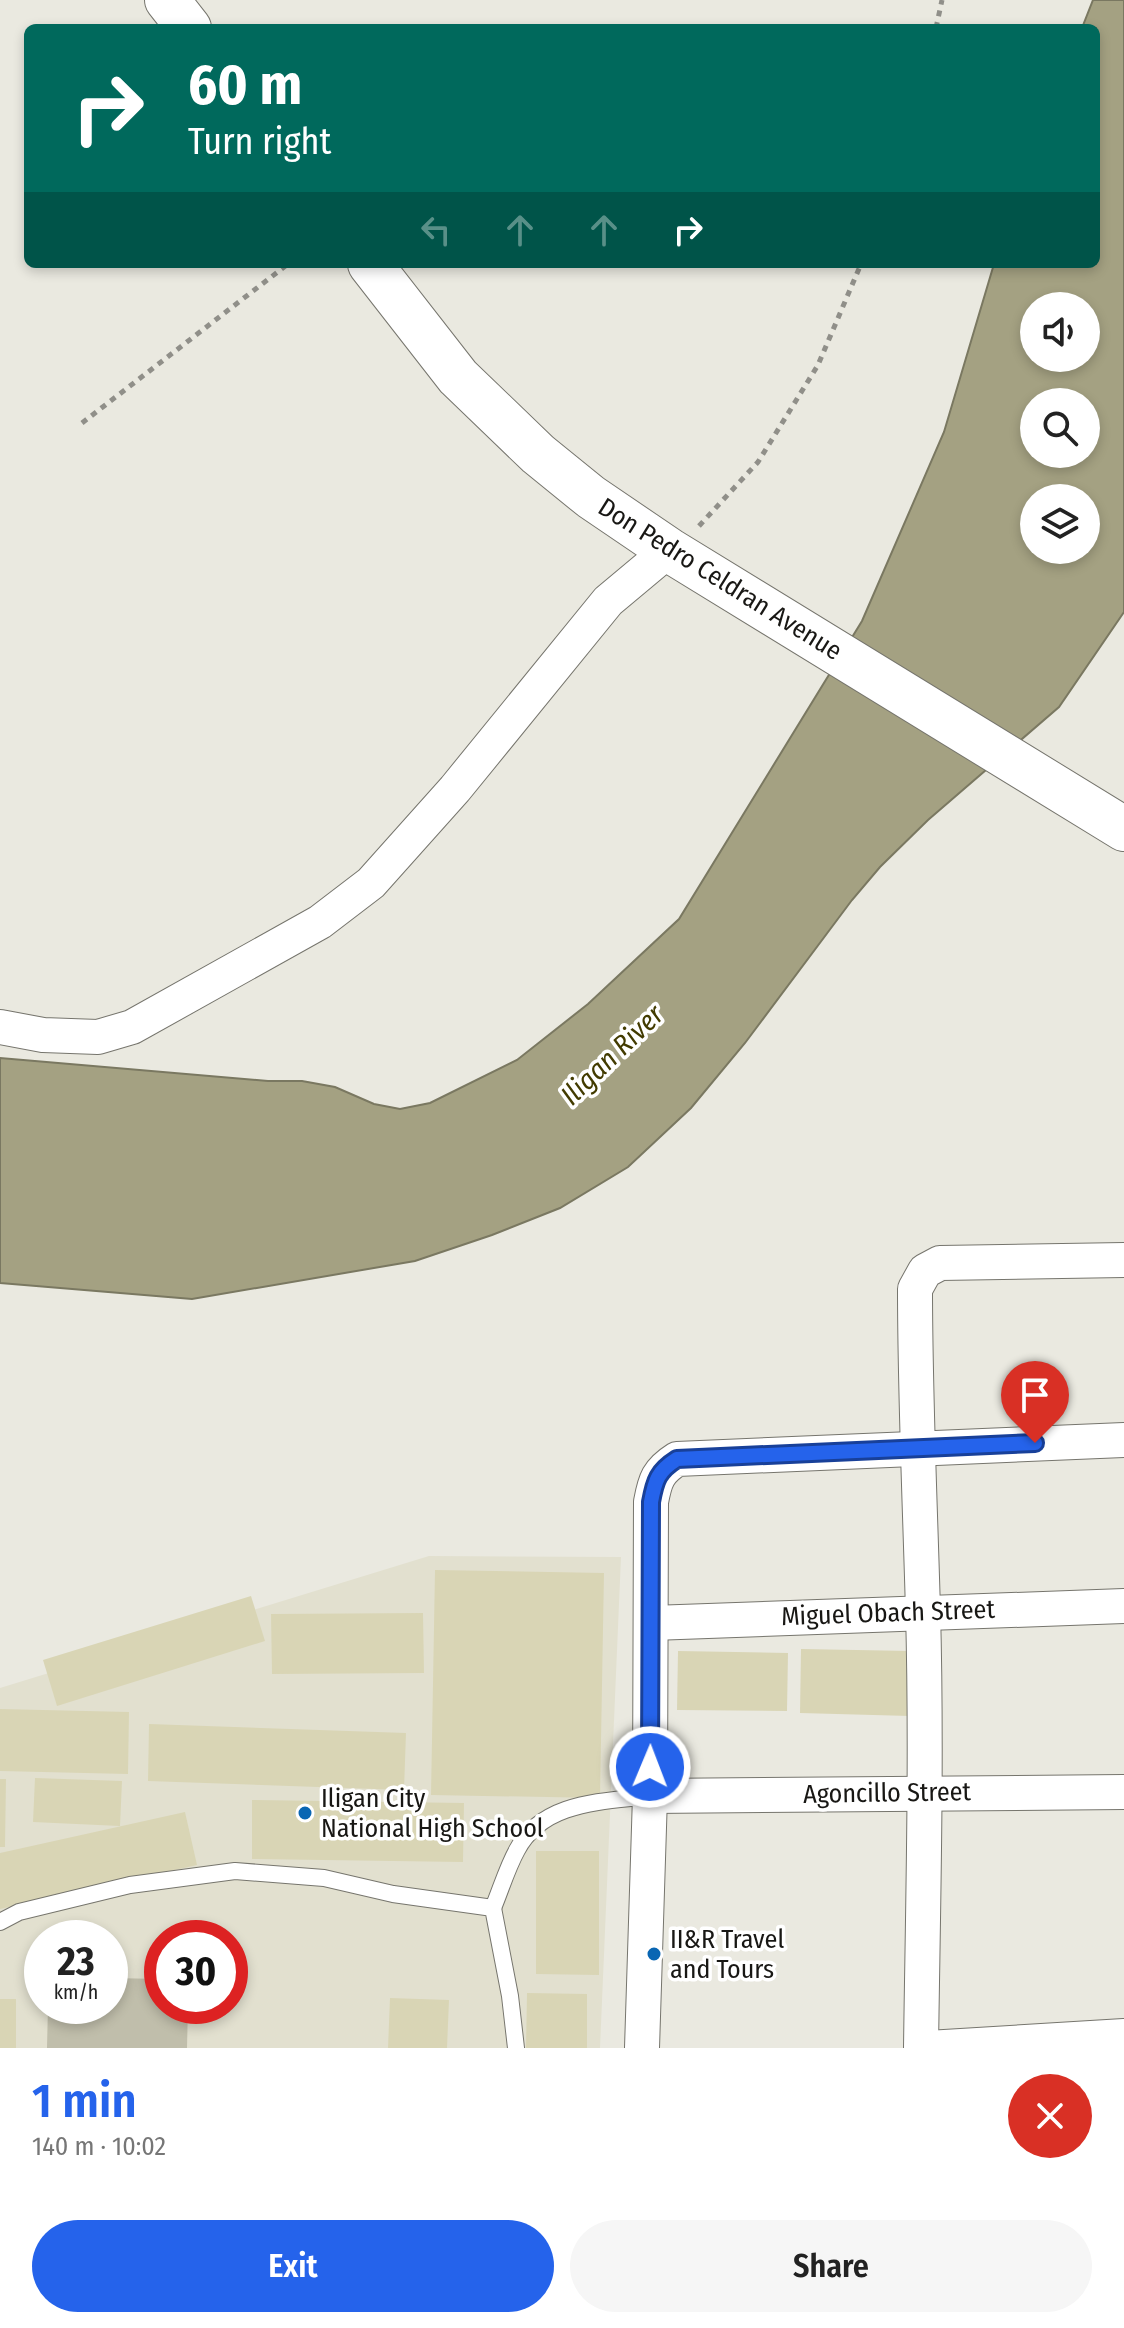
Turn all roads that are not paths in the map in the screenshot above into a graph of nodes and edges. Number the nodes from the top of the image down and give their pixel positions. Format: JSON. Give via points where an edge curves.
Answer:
{"nodes":[{"id":1,"x":167,"y":0,"type":"edge"},
{"id":2,"x":186,"y":24,"type":"edge"},
{"id":3,"x":373,"y":268,"type":"edge"},
{"id":4,"x":686,"y":560,"type":"junction"},
{"id":5,"x":1118,"y":826,"type":"edge"},
{"id":6,"x":0,"y":1027,"type":"edge"},
{"id":7,"x":1124,"y":1260,"type":"edge"},
{"id":8,"x":1124,"y":1440,"type":"edge"},
{"id":9,"x":916,"y":1448,"type":"junction"},
{"id":10,"x":1124,"y":1606,"type":"edge"},
{"id":11,"x":923,"y":1611,"type":"junction"},
{"id":12,"x":652,"y":1623,"type":"junction"},
{"id":13,"x":925,"y":1792,"type":"junction"},
{"id":14,"x":1124,"y":1792,"type":"edge"},
{"id":15,"x":650,"y":1796,"type":"junction"},
{"id":16,"x":493,"y":1908,"type":"junction"},
{"id":17,"x":0,"y":1922,"type":"edge"},
{"id":18,"x":1124,"y":2036,"type":"edge"},
{"id":19,"x":516,"y":2048,"type":"edge"},
{"id":20,"x":642,"y":2048,"type":"edge"},
{"id":21,"x":921,"y":2048,"type":"edge"},
{"id":22,"x":928,"y":2048,"type":"edge"}],
"edges":[{"from":1,"to":2,"type":"main road"},
{"from":3,"to":4,"type":"main road","name":"Don Pedro Celdran Avenue","via":[[458,377],[538,454],[591,497]]},
{"from":4,"to":5,"type":"main road","name":"Don Pedro Celdran Avenue"},
{"from":4,"to":6,"type":"street","via":[[608,601],[371,883],[320,922],[132,1027],[98,1037]]},
{"from":7,"to":9,"type":"street","via":[[940,1263],[925,1271],[915,1289]]},
{"from":8,"to":9,"type":"street"},
{"from":9,"to":11,"type":"street"},
{"from":9,"to":12,"type":"street","via":[[677,1459],[664,1467],[651,1502]]},
{"from":10,"to":11,"type":"street","name":"Miguel Obach Street"},
{"from":11,"to":12,"type":"street","name":"Miguel Obach Street"},
{"from":11,"to":13,"type":"street"},
{"from":12,"to":15,"type":"street"},
{"from":13,"to":14,"type":"street","name":"Agoncillo Street"},
{"from":13,"to":15,"type":"street","name":"Agoncillo Street"},
{"from":13,"to":21,"type":"street"},
{"from":15,"to":16,"type":"lane","via":[[570,1807],[539,1824],[518,1848]]},
{"from":15,"to":20,"type":"street"},
{"from":16,"to":17,"type":"lane","via":[[324,1878],[235,1871],[130,1885],[19,1912]]},
{"from":16,"to":19,"type":"lane"},
{"from":18,"to":22,"type":"street"}]}
